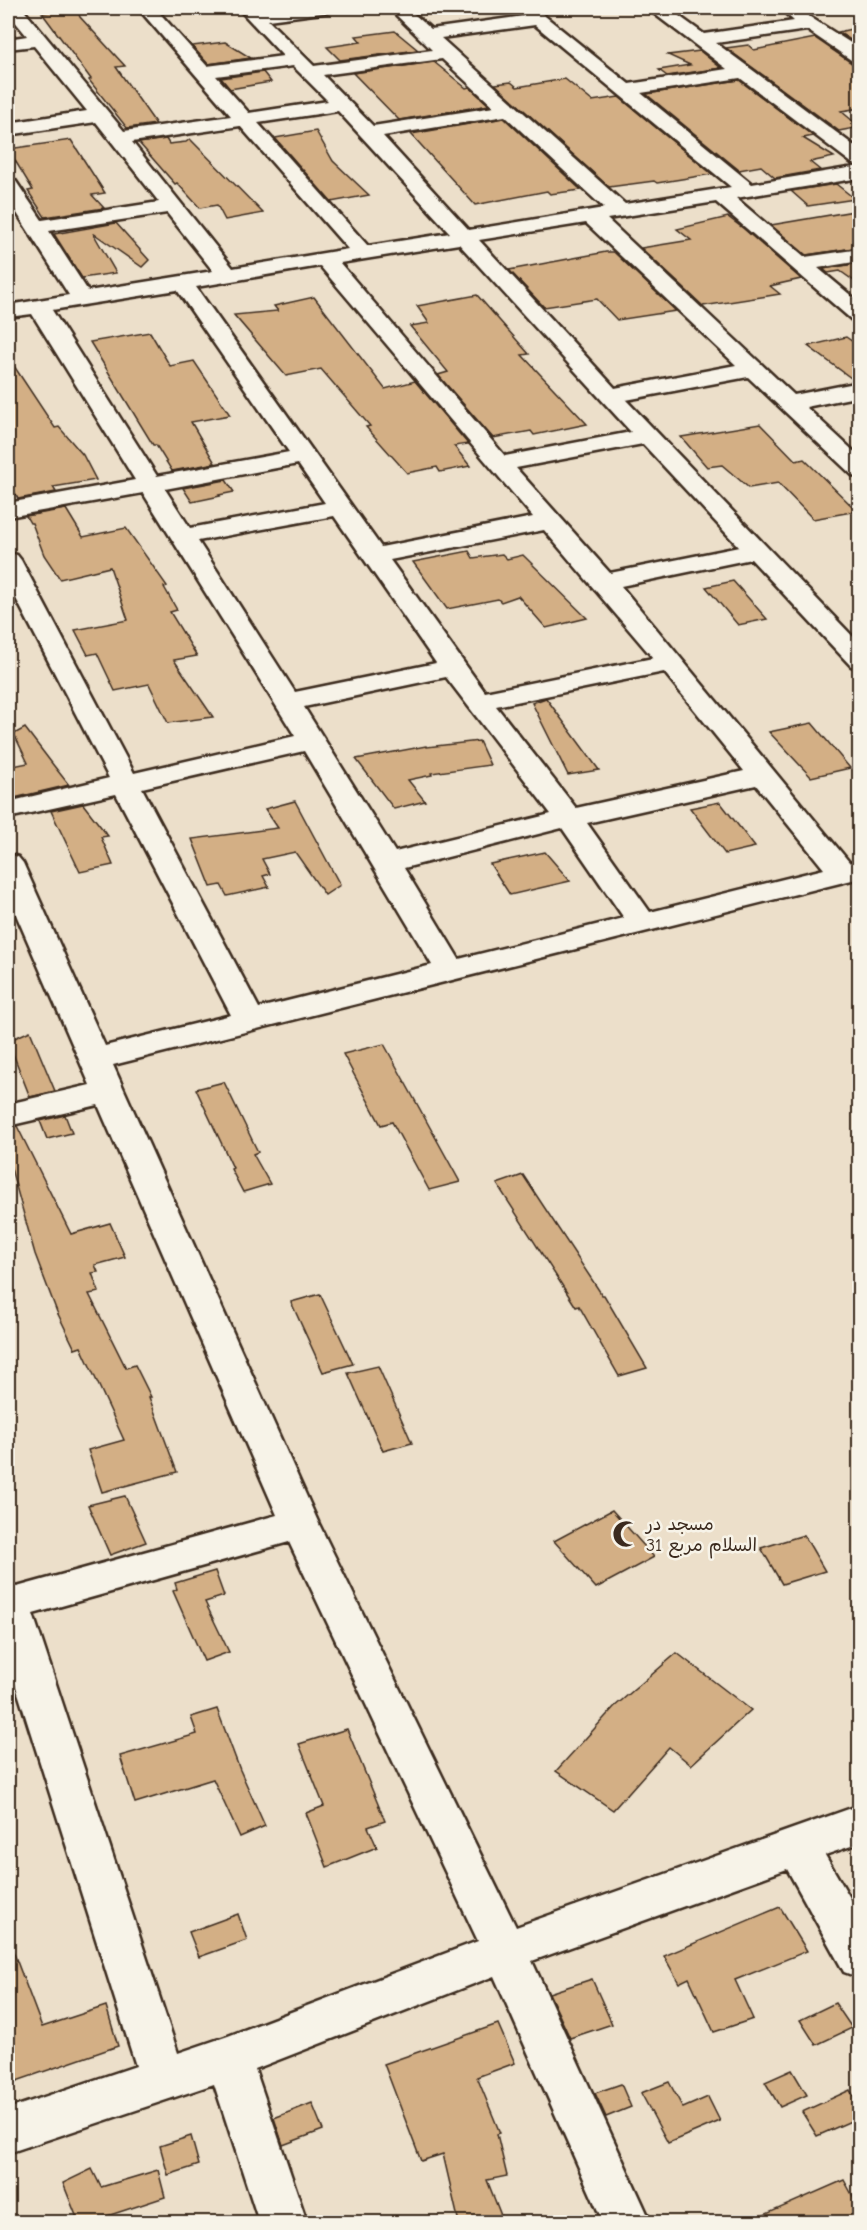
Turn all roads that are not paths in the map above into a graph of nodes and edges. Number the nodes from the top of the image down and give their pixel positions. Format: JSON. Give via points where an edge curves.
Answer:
{"nodes":[{"id":1,"x":38,"y":8,"type":"edge"},
{"id":2,"x":146,"y":8,"type":"edge"},
{"id":3,"x":322,"y":8,"type":"edge"},
{"id":4,"x":397,"y":8,"type":"edge"},
{"id":5,"x":658,"y":8,"type":"edge"},
{"id":6,"x":787,"y":8,"type":"edge"},
{"id":7,"x":14,"y":9,"type":"edge"},
{"id":8,"x":250,"y":12,"type":"edge"},
{"id":9,"x":532,"y":13,"type":"edge"},
{"id":10,"x":810,"y":24,"type":"junction"},
{"id":11,"x":427,"y":35,"type":"junction"},
{"id":12,"x":38,"y":40,"type":"junction"},
{"id":13,"x":702,"y":40,"type":"junction"},
{"id":14,"x":8,"y":44,"type":"edge"},
{"id":15,"x":447,"y":53,"type":"junction"},
{"id":16,"x":858,"y":55,"type":"edge"},
{"id":17,"x":301,"y":66,"type":"junction"},
{"id":18,"x":203,"y":72,"type":"junction"},
{"id":19,"x":744,"y":72,"type":"junction"},
{"id":20,"x":627,"y":90,"type":"junction"},
{"id":21,"x":340,"y":105,"type":"junction"},
{"id":22,"x":509,"y":110,"type":"junction"},
{"id":23,"x":101,"y":115,"type":"junction"},
{"id":24,"x":245,"y":119,"type":"junction"},
{"id":25,"x":8,"y":129,"type":"edge"},
{"id":26,"x":369,"y":132,"type":"junction"},
{"id":27,"x":119,"y":138,"type":"junction"},
{"id":28,"x":857,"y":172,"type":"edge"},
{"id":29,"x":8,"y":184,"type":"edge"},
{"id":30,"x":747,"y":190,"type":"junction"},
{"id":31,"x":720,"y":195,"type":"junction"},
{"id":32,"x":172,"y":206,"type":"junction"},
{"id":33,"x":620,"y":211,"type":"junction"},
{"id":34,"x":591,"y":216,"type":"junction"},
{"id":35,"x":38,"y":227,"type":"junction"},
{"id":36,"x":465,"y":236,"type":"junction"},
{"id":37,"x":363,"y":253,"type":"junction"},
{"id":38,"x":860,"y":255,"type":"edge"},
{"id":39,"x":325,"y":259,"type":"junction"},
{"id":40,"x":803,"y":264,"type":"junction"},
{"id":41,"x":227,"y":275,"type":"junction"},
{"id":42,"x":183,"y":282,"type":"junction"},
{"id":43,"x":83,"y":300,"type":"junction"},
{"id":44,"x":38,"y":306,"type":"junction"},
{"id":45,"x":8,"y":311,"type":"edge"},
{"id":46,"x":860,"y":315,"type":"edge"},
{"id":47,"x":753,"y":369,"type":"junction"},
{"id":48,"x":860,"y":389,"type":"edge"},
{"id":49,"x":610,"y":396,"type":"junction"},
{"id":50,"x":789,"y":403,"type":"junction"},
{"id":51,"x":649,"y":436,"type":"junction"},
{"id":52,"x":305,"y":456,"type":"junction"},
{"id":53,"x":499,"y":464,"type":"junction"},
{"id":54,"x":860,"y":470,"type":"edge"},
{"id":55,"x":149,"y":484,"type":"junction"},
{"id":56,"x":340,"y":508,"type":"junction"},
{"id":57,"x":8,"y":510,"type":"edge"},
{"id":58,"x":550,"y":521,"type":"junction"},
{"id":59,"x":185,"y":536,"type":"junction"},
{"id":60,"x":755,"y":551,"type":"junction"},
{"id":61,"x":374,"y":556,"type":"junction"},
{"id":62,"x":8,"y":560,"type":"edge"},
{"id":63,"x":604,"y":582,"type":"junction"},
{"id":64,"x":860,"y":622,"type":"edge"},
{"id":65,"x":829,"y":629,"type":"junction"},
{"id":66,"x":860,"y":660,"type":"edge"},
{"id":67,"x":670,"y":663,"type":"junction"},
{"id":68,"x":453,"y":668,"type":"junction"},
{"id":69,"x":480,"y":701,"type":"junction"},
{"id":70,"x":287,"y":702,"type":"junction"},
{"id":71,"x":310,"y":741,"type":"junction"},
{"id":72,"x":762,"y":775,"type":"junction"},
{"id":73,"x":126,"y":781,"type":"junction"},
{"id":74,"x":8,"y":810,"type":"edge"},
{"id":75,"x":569,"y":818,"type":"junction"},
{"id":76,"x":8,"y":863,"type":"edge"},
{"id":77,"x":387,"y":863,"type":"junction"},
{"id":78,"x":851,"y":871,"type":"edge"},
{"id":79,"x":642,"y":923,"type":"junction"},
{"id":80,"x":451,"y":971,"type":"junction"},
{"id":81,"x":249,"y":1019,"type":"junction"},
{"id":82,"x":100,"y":1075,"type":"junction"},
{"id":83,"x":8,"y":1115,"type":"edge"},
{"id":84,"x":300,"y":1524,"type":"junction"},
{"id":85,"x":8,"y":1602,"type":"edge"},
{"id":86,"x":860,"y":1824,"type":"edge"},
{"id":87,"x":797,"y":1846,"type":"junction"},
{"id":88,"x":505,"y":1951,"type":"junction"},
{"id":89,"x":860,"y":1958,"type":"edge"},
{"id":90,"x":228,"y":2058,"type":"junction"},
{"id":91,"x":164,"y":2079,"type":"junction"},
{"id":92,"x":8,"y":2131,"type":"edge"},
{"id":93,"x":283,"y":2223,"type":"edge"},
{"id":94,"x":627,"y":2223,"type":"edge"}],
"edges":[{"from":1,"to":7,"type":"street"},
{"from":2,"to":18,"type":"street"},
{"from":3,"to":8,"type":"street"},
{"from":4,"to":11,"type":"street"},
{"from":5,"to":13,"type":"street"},
{"from":6,"to":10,"type":"street"},
{"from":7,"to":12,"type":"street"},
{"from":8,"to":17,"type":"street"},
{"from":9,"to":11,"type":"street"},
{"from":9,"to":20,"type":"street"},
{"from":10,"to":13,"type":"street"},
{"from":10,"to":16,"type":"street"},
{"from":11,"to":15,"type":"street"},
{"from":12,"to":14,"type":"street"},
{"from":12,"to":23,"type":"street"},
{"from":13,"to":19,"type":"street"},
{"from":15,"to":17,"type":"street"},
{"from":15,"to":22,"type":"street"},
{"from":17,"to":18,"type":"street"},
{"from":17,"to":21,"type":"street"},
{"from":18,"to":24,"type":"street"},
{"from":19,"to":20,"type":"street"},
{"from":19,"to":28,"type":"street"},
{"from":20,"to":30,"type":"street"},
{"from":21,"to":24,"type":"street"},
{"from":21,"to":26,"type":"street"},
{"from":22,"to":26,"type":"street"},
{"from":22,"to":33,"type":"street"},
{"from":23,"to":25,"type":"street"},
{"from":23,"to":27,"type":"street"},
{"from":24,"to":27,"type":"street"},
{"from":24,"to":37,"type":"street"},
{"from":26,"to":36,"type":"street"},
{"from":27,"to":32,"type":"street"},
{"from":28,"to":30,"type":"street"},
{"from":29,"to":35,"type":"street"},
{"from":30,"to":31,"type":"street"},
{"from":31,"to":33,"type":"street"},
{"from":31,"to":40,"type":"street"},
{"from":32,"to":35,"type":"street"},
{"from":32,"to":41,"type":"street"},
{"from":33,"to":34,"type":"street"},
{"from":34,"to":36,"type":"street"},
{"from":34,"to":47,"type":"street"},
{"from":35,"to":43,"type":"street"},
{"from":36,"to":37,"type":"street"},
{"from":36,"to":49,"type":"street"},
{"from":37,"to":39,"type":"street"},
{"from":38,"to":40,"type":"street"},
{"from":39,"to":41,"type":"street"},
{"from":39,"to":53,"type":"street"},
{"from":40,"to":46,"type":"street"},
{"from":41,"to":42,"type":"street"},
{"from":42,"to":43,"type":"street"},
{"from":42,"to":52,"type":"street"},
{"from":43,"to":44,"type":"street"},
{"from":44,"to":45,"type":"street"},
{"from":44,"to":55,"type":"street"},
{"from":47,"to":49,"type":"street"},
{"from":47,"to":50,"type":"street"},
{"from":48,"to":50,"type":"street"},
{"from":49,"to":51,"type":"street"},
{"from":50,"to":54,"type":"street"},
{"from":51,"to":53,"type":"street"},
{"from":51,"to":60,"type":"street"},
{"from":52,"to":55,"type":"street"},
{"from":52,"to":56,"type":"street"},
{"from":53,"to":58,"type":"street"},
{"from":55,"to":57,"type":"street"},
{"from":55,"to":59,"type":"street"},
{"from":56,"to":59,"type":"street"},
{"from":56,"to":61,"type":"street"},
{"from":58,"to":61,"type":"street"},
{"from":58,"to":63,"type":"street"},
{"from":59,"to":70,"type":"street"},
{"from":60,"to":63,"type":"street"},
{"from":60,"to":65,"type":"street"},
{"from":61,"to":68,"type":"street"},
{"from":62,"to":73,"type":"street"},
{"from":63,"to":67,"type":"street"},
{"from":64,"to":65,"type":"street"},
{"from":65,"to":66,"type":"street"},
{"from":67,"to":69,"type":"street"},
{"from":67,"to":72,"type":"street"},
{"from":68,"to":69,"type":"street"},
{"from":68,"to":70,"type":"street"},
{"from":69,"to":75,"type":"street"},
{"from":70,"to":71,"type":"street"},
{"from":71,"to":73,"type":"street"},
{"from":71,"to":77,"type":"street"},
{"from":72,"to":75,"type":"street"},
{"from":72,"to":78,"type":"street"},
{"from":73,"to":74,"type":"street"},
{"from":73,"to":81,"type":"street"},
{"from":75,"to":77,"type":"street"},
{"from":75,"to":79,"type":"street"},
{"from":76,"to":82,"type":"street"},
{"from":77,"to":80,"type":"street"},
{"from":78,"to":79,"type":"street"},
{"from":79,"to":80,"type":"street"},
{"from":80,"to":81,"type":"street"},
{"from":81,"to":82,"type":"street"},
{"from":82,"to":83,"type":"street"},
{"from":82,"to":84,"type":"street"},
{"from":84,"to":85,"type":"street"},
{"from":84,"to":88,"type":"street"},
{"from":85,"to":91,"type":"street"},
{"from":86,"to":87,"type":"street"},
{"from":87,"to":88,"type":"street"},
{"from":87,"to":89,"type":"street"},
{"from":88,"to":90,"type":"street"},
{"from":88,"to":94,"type":"street"},
{"from":90,"to":91,"type":"street"},
{"from":90,"to":93,"type":"street"},
{"from":91,"to":92,"type":"street"}]}
